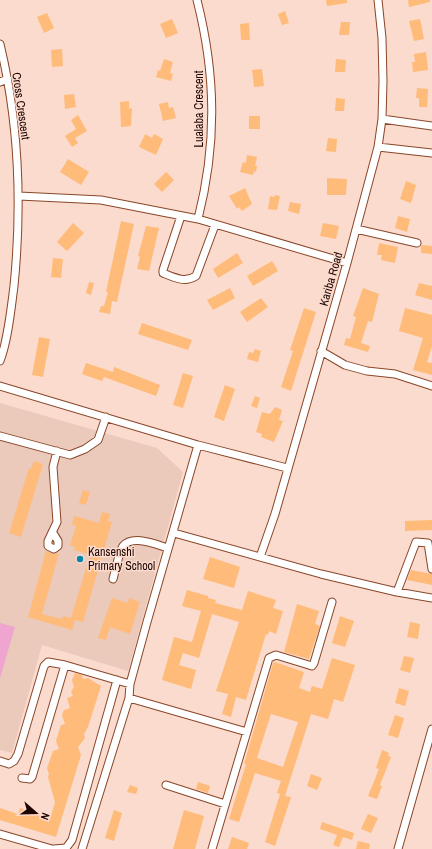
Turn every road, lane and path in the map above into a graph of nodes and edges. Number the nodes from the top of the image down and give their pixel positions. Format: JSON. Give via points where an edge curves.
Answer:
{"nodes":[{"id":1,"x":197,"y":0,"type":"edge"},
{"id":2,"x":378,"y":0,"type":"edge"},
{"id":3,"x":0,"y":44,"type":"edge"},
{"id":4,"x":8,"y":79,"type":"junction"},
{"id":5,"x":0,"y":82,"type":"edge"},
{"id":6,"x":382,"y":119,"type":"junction"},
{"id":7,"x":432,"y":126,"type":"edge"},
{"id":8,"x":378,"y":147,"type":"junction"},
{"id":9,"x":432,"y":153,"type":"edge"},
{"id":10,"x":19,"y":196,"type":"junction"},
{"id":11,"x":182,"y":216,"type":"junction"},
{"id":12,"x":198,"y":219,"type":"junction"},
{"id":13,"x":215,"y":225,"type":"junction"},
{"id":14,"x":356,"y":229,"type":"junction"},
{"id":15,"x":417,"y":243,"type":"dead end"},
{"id":16,"x":347,"y":263,"type":"junction"},
{"id":17,"x":321,"y":351,"type":"junction"},
{"id":18,"x":0,"y":361,"type":"edge"},
{"id":19,"x":0,"y":386,"type":"edge"},
{"id":20,"x":432,"y":386,"type":"edge"},
{"id":21,"x":106,"y":417,"type":"junction"},
{"id":22,"x":0,"y":436,"type":"edge"},
{"id":23,"x":198,"y":445,"type":"junction"},
{"id":24,"x":57,"y":451,"type":"junction"},
{"id":25,"x":287,"y":468,"type":"junction"},
{"id":26,"x":53,"y":533,"type":"dead end"},
{"id":27,"x":174,"y":533,"type":"junction"},
{"id":28,"x":168,"y":548,"type":"junction"},
{"id":29,"x":260,"y":558,"type":"junction"},
{"id":30,"x":432,"y":568,"type":"edge"},
{"id":31,"x":113,"y":579,"type":"dead end"},
{"id":32,"x":397,"y":592,"type":"junction"},
{"id":33,"x":432,"y":598,"type":"edge"},
{"id":34,"x":332,"y":602,"type":"dead end"},
{"id":35,"x":65,"y":664,"type":"junction"},
{"id":36,"x":117,"y":680,"type":"junction"},
{"id":37,"x":130,"y":684,"type":"junction"},
{"id":38,"x":129,"y":698,"type":"junction"},
{"id":39,"x":432,"y":729,"type":"edge"},
{"id":40,"x":247,"y":732,"type":"junction"},
{"id":41,"x":0,"y":761,"type":"edge"},
{"id":42,"x":22,"y":778,"type":"dead end"},
{"id":43,"x":166,"y":785,"type":"dead end"},
{"id":44,"x":225,"y":804,"type":"junction"},
{"id":45,"x":0,"y":834,"type":"edge"},
{"id":46,"x":53,"y":849,"type":"edge"},
{"id":47,"x":82,"y":849,"type":"edge"},
{"id":48,"x":212,"y":849,"type":"edge"},
{"id":49,"x":398,"y":849,"type":"edge"}],
"edges":[{"from":1,"to":12,"type":"street","name":"Lualaba Crescent","via":[[208,50],[212,89],[210,155]]},
{"from":2,"to":6,"type":"street","name":"Kariba Road","via":[[382,38]]},
{"from":3,"to":4,"type":"street","name":"Cross Crescent"},
{"from":4,"to":5,"type":"street"},
{"from":4,"to":10,"type":"street","name":"Cross Crescent"},
{"from":6,"to":7,"type":"street"},
{"from":6,"to":8,"type":"street","name":"Kariba Road"},
{"from":8,"to":9,"type":"street"},
{"from":8,"to":14,"type":"street","name":"Kariba Road"},
{"from":10,"to":11,"type":"street","via":[[101,200]]},
{"from":10,"to":18,"type":"street","name":"Cross Crescent","via":[[18,248],[12,304]]},
{"from":11,"to":12,"type":"street"},
{"from":11,"to":13,"type":"street","via":[[163,270],[163,273],[179,279],[186,280],[196,276]]},
{"from":12,"to":13,"type":"street"},
{"from":13,"to":16,"type":"street"},
{"from":14,"to":15,"type":"street"},
{"from":14,"to":16,"type":"street","name":"Kariba Road"},
{"from":16,"to":17,"type":"street","name":"Kariba Road"},
{"from":17,"to":20,"type":"street","via":[[345,365],[395,374]]},
{"from":17,"to":25,"type":"street","name":"Kariba Road"},
{"from":19,"to":21,"type":"street"},
{"from":21,"to":23,"type":"street"},
{"from":21,"to":24,"type":"street","via":[[98,440],[70,455]]},
{"from":22,"to":24,"type":"street"},
{"from":23,"to":25,"type":"street"},
{"from":23,"to":27,"type":"street"},
{"from":24,"to":26,"type":"street","via":[[53,467],[57,522]]},
{"from":25,"to":29,"type":"street","name":"Kariba Road"},
{"from":27,"to":28,"type":"street"},
{"from":27,"to":29,"type":"street"},
{"from":28,"to":31,"type":"street","via":[[130,541],[123,546]]},
{"from":28,"to":37,"type":"street"},
{"from":29,"to":32,"type":"street"},
{"from":30,"to":32,"type":"street","via":[[428,543],[416,542]]},
{"from":32,"to":33,"type":"street"},
{"from":34,"to":40,"type":"street","via":[[312,666],[276,655],[269,658]]},
{"from":35,"to":36,"type":"street"},
{"from":35,"to":41,"type":"street","via":[[48,662],[44,666],[18,754],[9,764]]},
{"from":35,"to":42,"type":"street","via":[[32,777]]},
{"from":36,"to":37,"type":"street"},
{"from":36,"to":46,"type":"street","via":[[72,840],[66,848]]},
{"from":37,"to":38,"type":"street"},
{"from":38,"to":40,"type":"street"},
{"from":38,"to":47,"type":"street"},
{"from":39,"to":49,"type":"street"},
{"from":40,"to":44,"type":"street"},
{"from":43,"to":44,"type":"street"},
{"from":44,"to":48,"type":"street"},
{"from":45,"to":46,"type":"street"}]}
